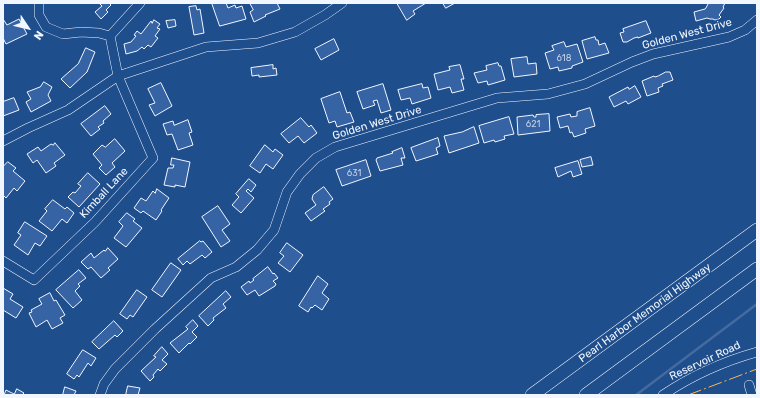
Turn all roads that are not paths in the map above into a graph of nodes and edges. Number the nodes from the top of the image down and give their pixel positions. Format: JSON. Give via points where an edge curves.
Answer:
{"nodes":[{"id":1,"x":39,"y":3,"type":"edge"},
{"id":2,"x":140,"y":3,"type":"edge"},
{"id":3,"x":342,"y":3,"type":"edge"},
{"id":4,"x":757,"y":20,"type":"edge"},
{"id":5,"x":110,"y":36,"type":"junction"},
{"id":6,"x":118,"y":76,"type":"junction"},
{"id":7,"x":3,"y":141,"type":"edge"},
{"id":8,"x":757,"y":230,"type":"edge"},
{"id":9,"x":3,"y":261,"type":"edge"},
{"id":10,"x":757,"y":269,"type":"edge"},
{"id":11,"x":757,"y":352,"type":"edge"},
{"id":12,"x":749,"y":386,"type":"dead end"},
{"id":13,"x":100,"y":395,"type":"edge"},
{"id":14,"x":532,"y":395,"type":"edge"},
{"id":15,"x":586,"y":395,"type":"edge"},
{"id":16,"x":664,"y":395,"type":"edge"},
{"id":17,"x":752,"y":395,"type":"edge"}],
"edges":[{"from":1,"to":5,"type":"street","via":[[39,15],[46,27],[63,34],[87,32]]},
{"from":2,"to":5,"type":"street"},
{"from":3,"to":6,"type":"street","via":[[295,32],[258,42],[206,47]]},
{"from":4,"to":13,"type":"street","name":"Golden West Drive","via":[[745,30],[729,37],[653,54],[585,84],[548,94],[497,98],[335,147],[316,158],[300,174],[287,192],[274,230],[257,250],[236,267],[211,278],[155,329],[114,369]]},
{"from":5,"to":6,"type":"street"},
{"from":6,"to":7,"type":"street","via":[[68,110]]},
{"from":6,"to":9,"type":"street","name":"Kimball Lane","via":[[152,158],[95,222],[34,280]]},
{"from":8,"to":14,"type":"highway","name":"Pearl Harbor Memorial Highway"},
{"from":10,"to":15,"type":"highway"},
{"from":11,"to":16,"type":"street","name":"Reservoir Road","via":[[705,372]]},
{"from":12,"to":17,"type":"street"}]}
